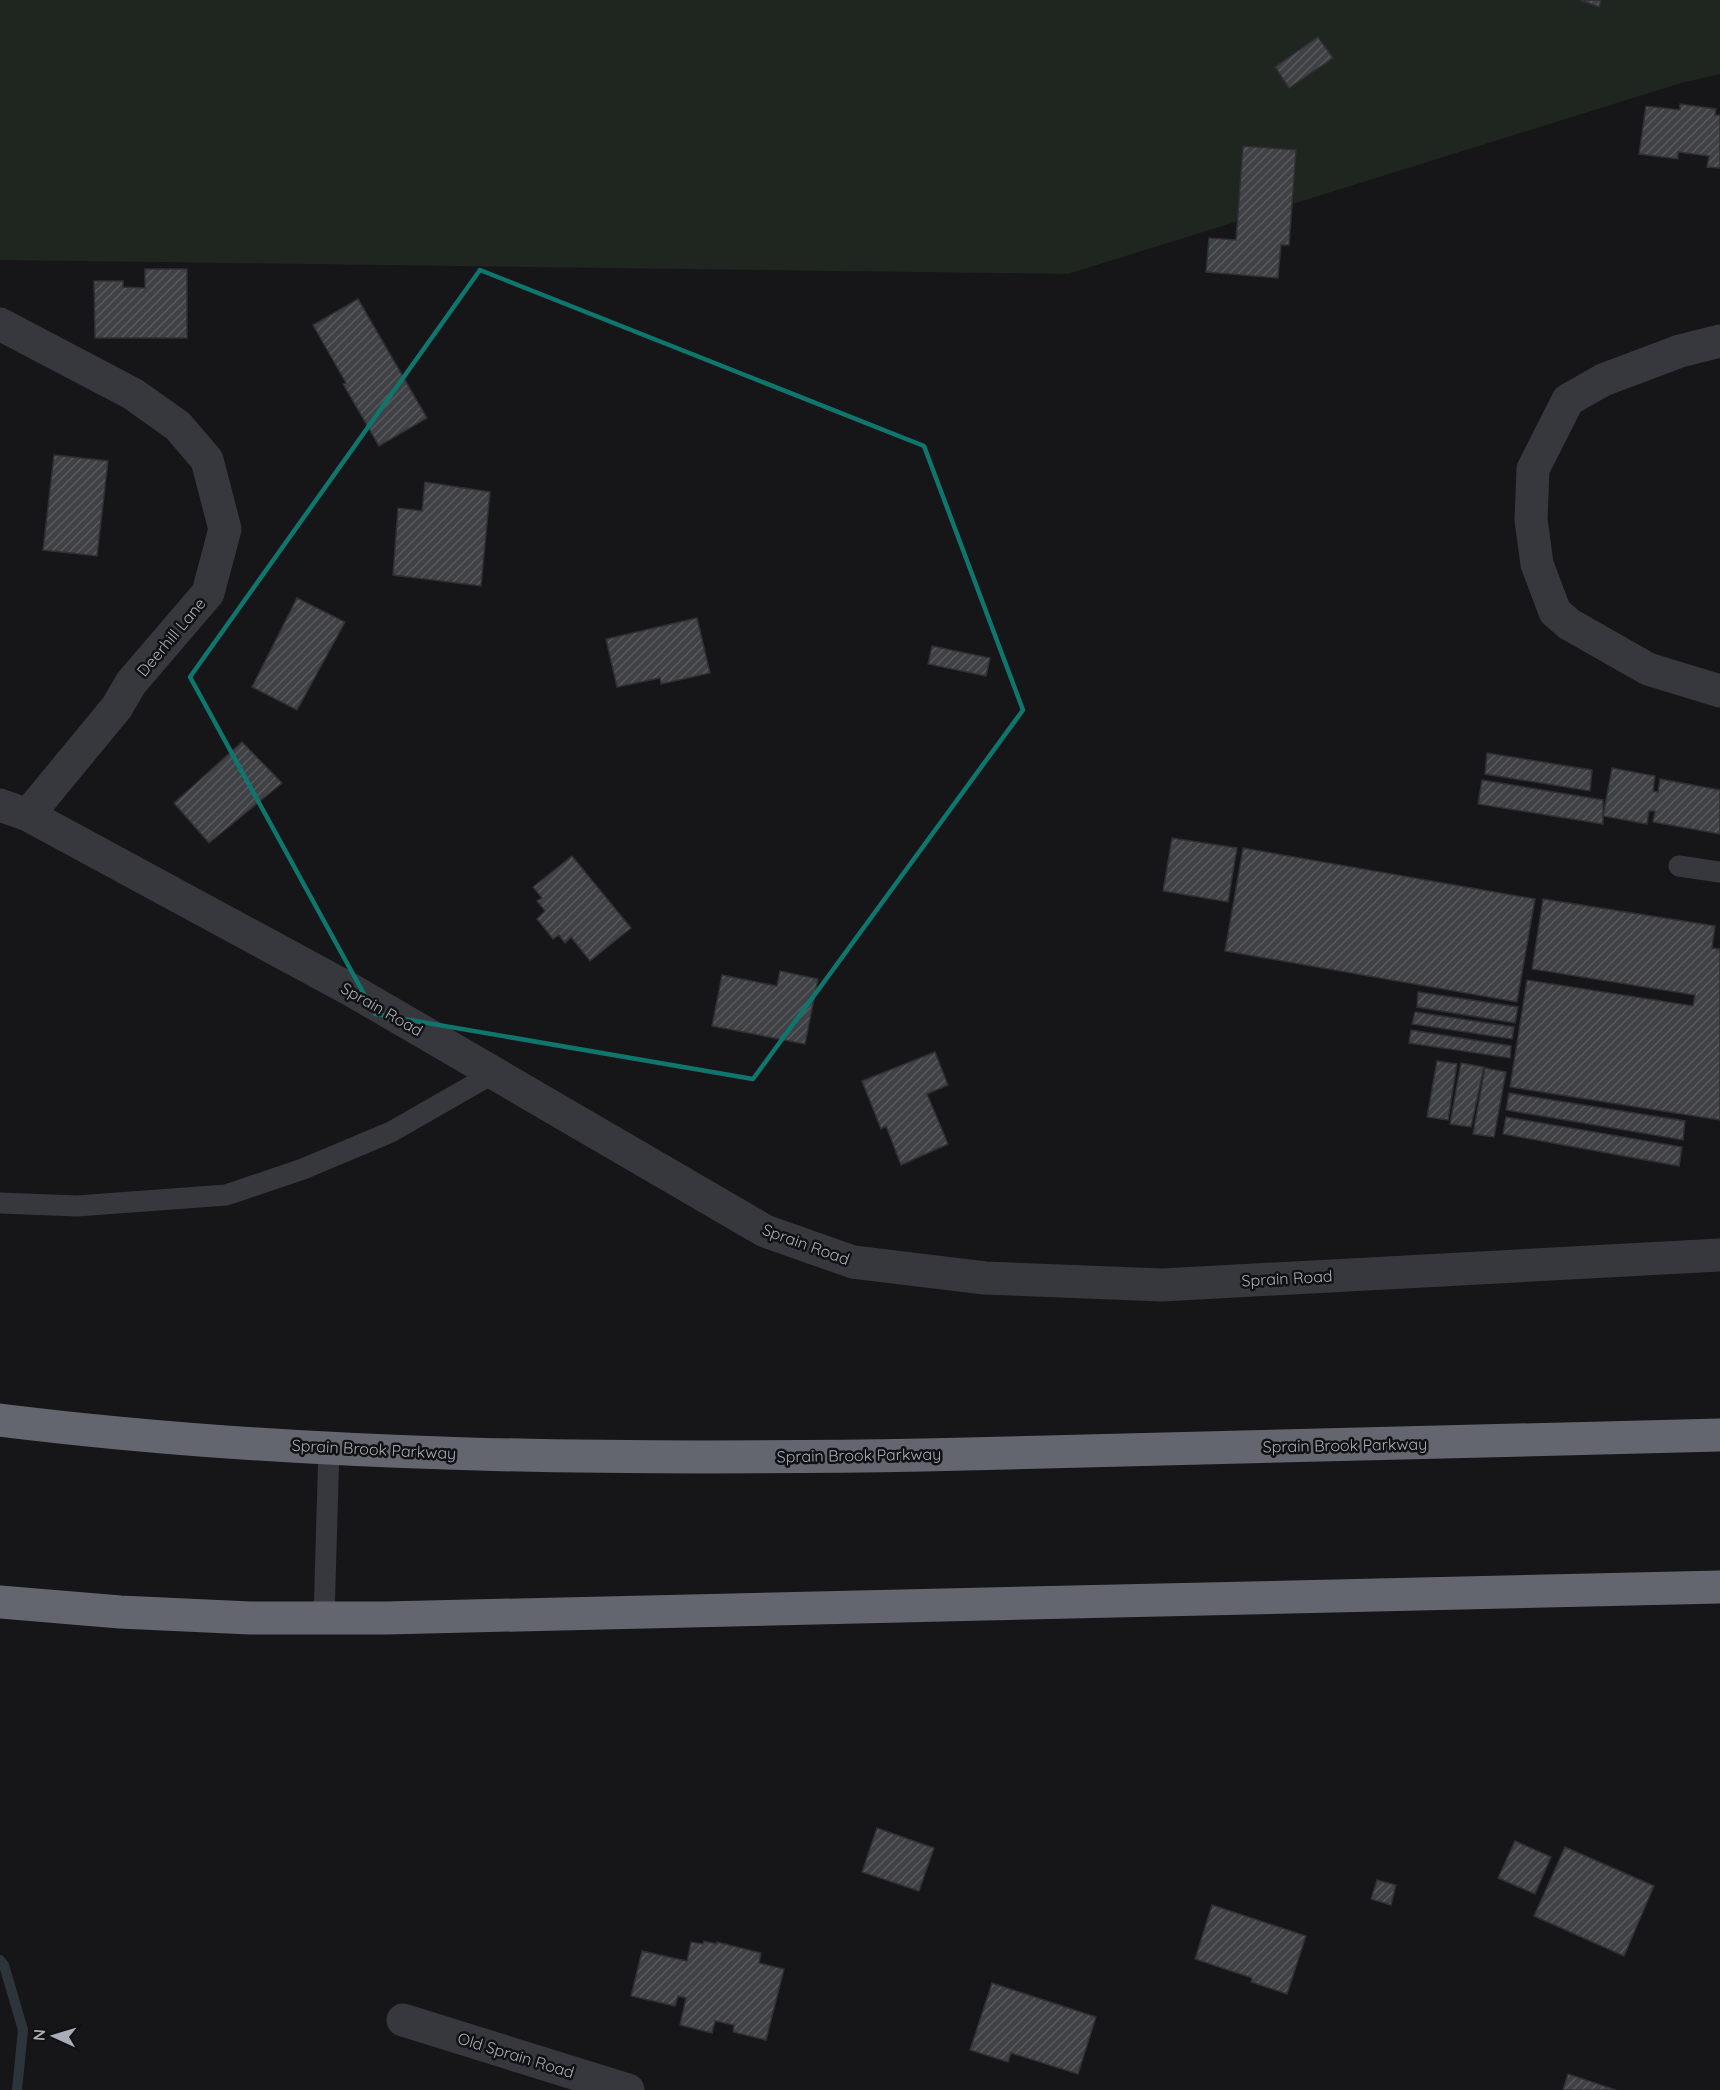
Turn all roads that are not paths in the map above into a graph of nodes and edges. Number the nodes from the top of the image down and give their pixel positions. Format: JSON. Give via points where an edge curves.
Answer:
{"nodes":[{"id":1,"x":0,"y":324,"type":"edge"},
{"id":2,"x":1720,"y":341,"type":"edge"},
{"id":3,"x":1720,"y":692,"type":"edge"},
{"id":4,"x":14,"y":810,"type":"edge"},
{"id":5,"x":1679,"y":866,"type":"dead end"},
{"id":6,"x":1720,"y":872,"type":"edge"},
{"id":7,"x":494,"y":1073,"type":"junction"},
{"id":8,"x":0,"y":1203,"type":"edge"},
{"id":9,"x":1720,"y":1255,"type":"edge"},
{"id":10,"x":0,"y":1420,"type":"edge"},
{"id":11,"x":1720,"y":1435,"type":"edge"},
{"id":12,"x":329,"y":1447,"type":"junction"},
{"id":13,"x":1720,"y":1587,"type":"edge"},
{"id":14,"x":0,"y":1602,"type":"edge"},
{"id":15,"x":324,"y":1618,"type":"junction"},
{"id":16,"x":403,"y":2020,"type":"dead end"},
{"id":17,"x":628,"y":2090,"type":"edge"}],
"edges":[{"from":1,"to":4,"type":"street","name":"Deerhill Lane","via":[[133,394],[178,426],[207,459],[225,529],[208,593],[131,683],[117,707]]},
{"from":2,"to":3,"type":"street","via":[[1680,351],[1603,380],[1568,400],[1533,469],[1531,520],[1537,564],[1555,612],[1648,669]]},
{"from":4,"to":7,"type":"street","name":"Sprain Road","via":[[353,992]]},
{"from":5,"to":6,"type":"lane"},
{"from":7,"to":8,"type":"lane","via":[[391,1132],[226,1196],[77,1206]]},
{"from":7,"to":9,"type":"street","name":"Sprain Road","via":[[765,1231],[853,1262],[985,1278],[1162,1285]]},
{"from":10,"to":12,"type":"highway","name":"Sprain Brook Parkway","via":[[169,1437]]},
{"from":11,"to":12,"type":"highway","name":"Sprain Brook Parkway","via":[[845,1456],[575,1456]]},
{"from":12,"to":15,"type":"lane"},
{"from":13,"to":15,"type":"highway"},
{"from":14,"to":15,"type":"highway","via":[[120,1612]]},
{"from":16,"to":17,"type":"street","name":"Old Sprain Road"}]}
